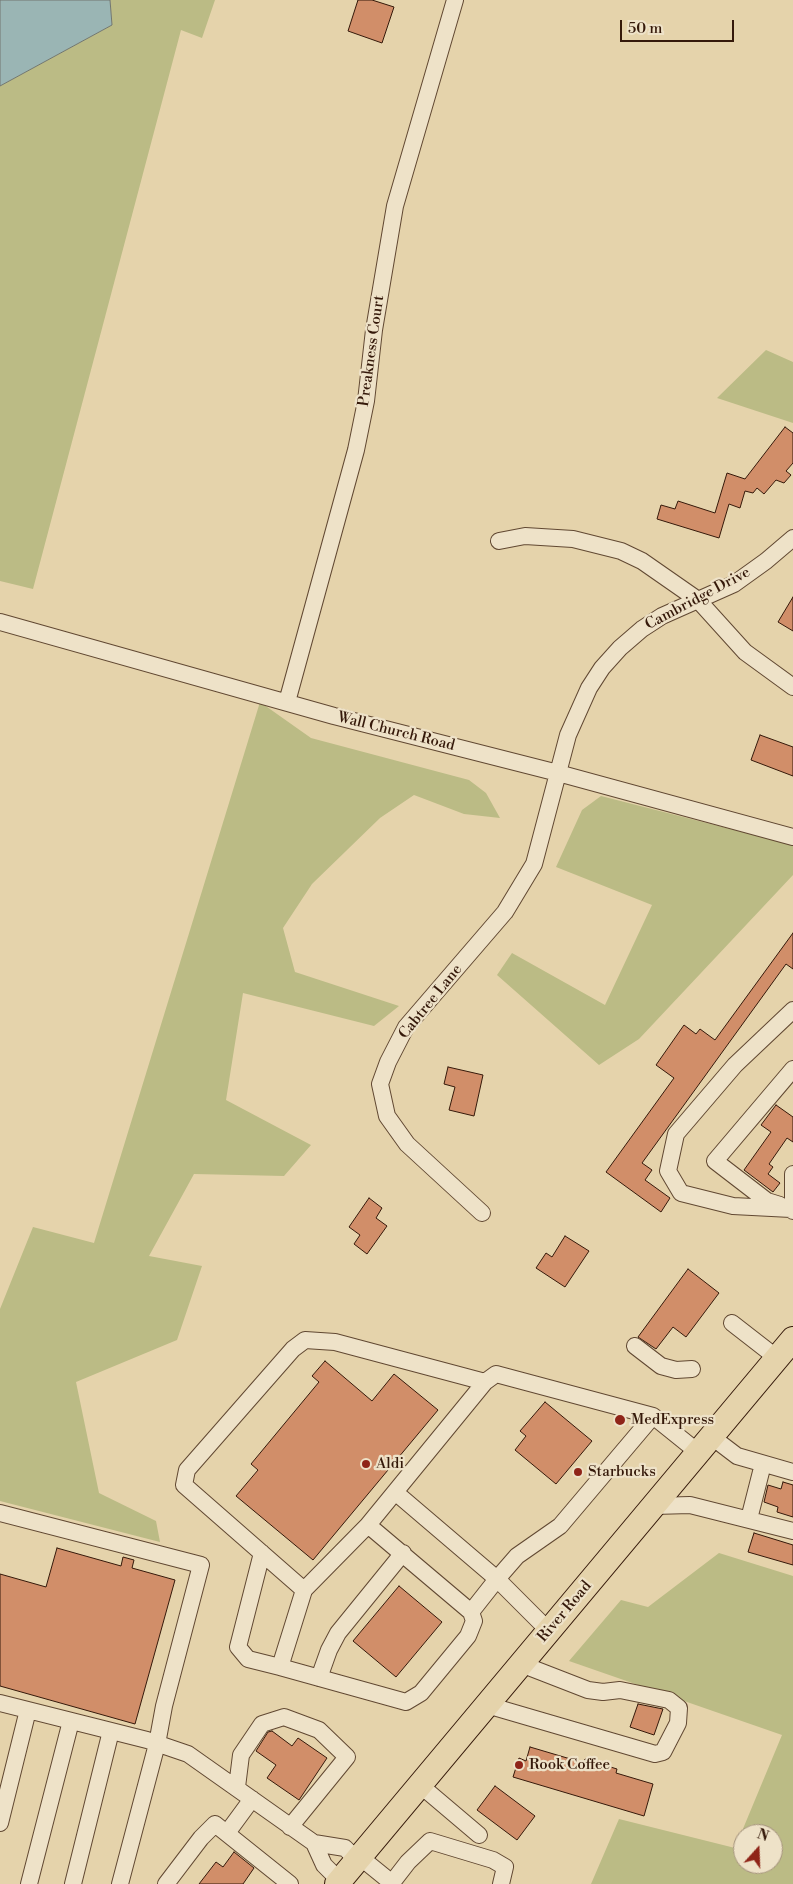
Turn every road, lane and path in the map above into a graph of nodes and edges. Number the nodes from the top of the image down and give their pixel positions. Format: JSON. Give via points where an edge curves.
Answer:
{"nodes":[{"id":1,"x":454,"y":0,"type":"edge"},
{"id":2,"x":793,"y":538,"type":"edge"},
{"id":3,"x":499,"y":541,"type":"dead end"},
{"id":4,"x":698,"y":600,"type":"junction"},
{"id":5,"x":0,"y":622,"type":"edge"},
{"id":6,"x":793,"y":687,"type":"edge"},
{"id":7,"x":287,"y":702,"type":"junction"},
{"id":8,"x":558,"y":773,"type":"junction"},
{"id":9,"x":793,"y":837,"type":"edge"},
{"id":10,"x":793,"y":1010,"type":"edge"},
{"id":11,"x":793,"y":1069,"type":"edge"},
{"id":12,"x":793,"y":1174,"type":"edge"},
{"id":13,"x":792,"y":1210,"type":"edge"},
{"id":14,"x":482,"y":1213,"type":"dead end"},
{"id":15,"x":732,"y":1323,"type":"dead end"},
{"id":16,"x":793,"y":1339,"type":"edge"},
{"id":17,"x":635,"y":1346,"type":"dead end"},
{"id":18,"x":777,"y":1358,"type":"junction"},
{"id":19,"x":692,"y":1369,"type":"dead end"},
{"id":20,"x":484,"y":1382,"type":"junction"},
{"id":21,"x":653,"y":1416,"type":"junction"},
{"id":22,"x":705,"y":1445,"type":"junction"},
{"id":23,"x":763,"y":1464,"type":"junction"},
{"id":24,"x":793,"y":1472,"type":"edge"},
{"id":25,"x":395,"y":1492,"type":"junction"},
{"id":26,"x":654,"y":1506,"type":"junction"},
{"id":27,"x":0,"y":1513,"type":"edge"},
{"id":28,"x":749,"y":1519,"type":"junction"},
{"id":29,"x":368,"y":1526,"type":"junction"},
{"id":30,"x":793,"y":1531,"type":"edge"},
{"id":31,"x":262,"y":1553,"type":"junction"},
{"id":32,"x":403,"y":1554,"type":"junction"},
{"id":33,"x":497,"y":1579,"type":"junction"},
{"id":34,"x":304,"y":1590,"type":"junction"},
{"id":35,"x":471,"y":1612,"type":"junction"},
{"id":36,"x":549,"y":1630,"type":"junction"},
{"id":37,"x":521,"y":1664,"type":"junction"},
{"id":38,"x":280,"y":1667,"type":"junction"},
{"id":39,"x":319,"y":1678,"type":"junction"},
{"id":40,"x":0,"y":1703,"type":"edge"},
{"id":41,"x":487,"y":1706,"type":"junction"},
{"id":42,"x":28,"y":1710,"type":"junction"},
{"id":43,"x":71,"y":1721,"type":"junction"},
{"id":44,"x":111,"y":1731,"type":"junction"},
{"id":45,"x":157,"y":1744,"type":"junction"},
{"id":46,"x":420,"y":1785,"type":"junction"},
{"id":47,"x":237,"y":1787,"type":"junction"},
{"id":48,"x":252,"y":1799,"type":"junction"},
{"id":49,"x":0,"y":1823,"type":"edge"},
{"id":50,"x":290,"y":1827,"type":"junction"},
{"id":51,"x":227,"y":1833,"type":"junction"},
{"id":52,"x":479,"y":1835,"type":"dead end"},
{"id":53,"x":314,"y":1843,"type":"junction"},
{"id":54,"x":359,"y":1859,"type":"junction"},
{"id":55,"x":285,"y":1882,"type":"edge"},
{"id":56,"x":339,"y":1882,"type":"edge"},
{"id":57,"x":391,"y":1883,"type":"edge"},
{"id":58,"x":29,"y":1884,"type":"edge"},
{"id":59,"x":73,"y":1884,"type":"edge"},
{"id":60,"x":120,"y":1884,"type":"edge"},
{"id":61,"x":166,"y":1884,"type":"edge"},
{"id":62,"x":501,"y":1884,"type":"edge"}],
"edges":[{"from":1,"to":7,"type":"street","name":"Preakness Court","via":[[395,206],[356,450]]},
{"from":2,"to":4,"type":"street","name":"Cambridge Drive","via":[[734,584]]},
{"from":3,"to":4,"type":"street","via":[[525,536],[546,537],[621,551],[657,570]]},
{"from":4,"to":6,"type":"street","via":[[744,652]]},
{"from":4,"to":8,"type":"street","name":"Cambridge Drive","via":[[642,629],[602,668],[578,710]]},
{"from":5,"to":7,"type":"street","name":"Wall Church Road"},
{"from":7,"to":8,"type":"street","name":"Wall Church Road"},
{"from":8,"to":9,"type":"street","name":"Wall Church Road"},
{"from":8,"to":14,"type":"street","name":"Cabtree Lane","via":[[534,864],[522,886],[505,912],[406,1028],[380,1084],[387,1116],[407,1144]]},
{"from":10,"to":13,"type":"street","via":[[735,1065],[676,1134],[668,1171],[681,1194],[734,1206]]},
{"from":11,"to":13,"type":"street","via":[[715,1160],[767,1201]]},
{"from":12,"to":13,"type":"street"},
{"from":15,"to":18,"type":"street"},
{"from":16,"to":18,"type":"highway","name":"River Road"},
{"from":17,"to":19,"type":"street","via":[[661,1366],[676,1370]]},
{"from":18,"to":22,"type":"highway","name":"River Road"},
{"from":20,"to":21,"type":"street","via":[[496,1374]]},
{"from":20,"to":25,"type":"street"},
{"from":20,"to":31,"type":"street","via":[[336,1342],[305,1340],[293,1349],[187,1470],[184,1485]]},
{"from":21,"to":22,"type":"street"},
{"from":21,"to":33,"type":"street","via":[[560,1526],[517,1556]]},
{"from":22,"to":23,"type":"street"},
{"from":22,"to":26,"type":"highway","name":"River Road"},
{"from":23,"to":24,"type":"street"},
{"from":23,"to":28,"type":"street"},
{"from":25,"to":29,"type":"street"},
{"from":25,"to":33,"type":"street"},
{"from":26,"to":28,"type":"street","via":[[690,1505]]},
{"from":26,"to":36,"type":"highway","name":"River Road"},
{"from":27,"to":45,"type":"street","via":[[201,1565]]},
{"from":28,"to":30,"type":"street"},
{"from":29,"to":32,"type":"street"},
{"from":29,"to":34,"type":"street"},
{"from":31,"to":34,"type":"street"},
{"from":31,"to":38,"type":"street","via":[[238,1647],[248,1659]]},
{"from":32,"to":35,"type":"street"},
{"from":32,"to":39,"type":"street","via":[[338,1633]]},
{"from":33,"to":35,"type":"street"},
{"from":33,"to":36,"type":"street"},
{"from":34,"to":38,"type":"street"},
{"from":35,"to":39,"type":"street","via":[[474,1621],[468,1636],[421,1693],[406,1702]]},
{"from":36,"to":37,"type":"highway","name":"River Road"},
{"from":37,"to":41,"type":"highway","name":"River Road"},
{"from":37,"to":41,"type":"street","via":[[588,1690],[620,1690],[669,1700],[679,1708],[678,1723],[662,1752],[655,1754]]},
{"from":38,"to":39,"type":"street"},
{"from":40,"to":42,"type":"street"},
{"from":41,"to":46,"type":"highway","name":"River Road"},
{"from":42,"to":43,"type":"street"},
{"from":42,"to":49,"type":"street"},
{"from":43,"to":44,"type":"street"},
{"from":43,"to":58,"type":"street"},
{"from":44,"to":45,"type":"street"},
{"from":44,"to":59,"type":"street"},
{"from":45,"to":47,"type":"street","via":[[188,1754]]},
{"from":45,"to":60,"type":"street"},
{"from":46,"to":52,"type":"street"},
{"from":46,"to":54,"type":"highway","name":"River Road"},
{"from":47,"to":48,"type":"street"},
{"from":47,"to":50,"type":"street","via":[[241,1755],[262,1724],[284,1717],[319,1730],[347,1757]]},
{"from":48,"to":50,"type":"street"},
{"from":48,"to":51,"type":"street"},
{"from":50,"to":53,"type":"street"},
{"from":51,"to":55,"type":"street"},
{"from":51,"to":61,"type":"street","via":[[215,1824]]},
{"from":53,"to":54,"type":"street","via":[[345,1848]]},
{"from":53,"to":56,"type":"street","via":[[324,1865]]},
{"from":54,"to":56,"type":"highway","name":"River Road"},
{"from":54,"to":57,"type":"street"},
{"from":57,"to":62,"type":"street","via":[[430,1841],[505,1867]]}]}
